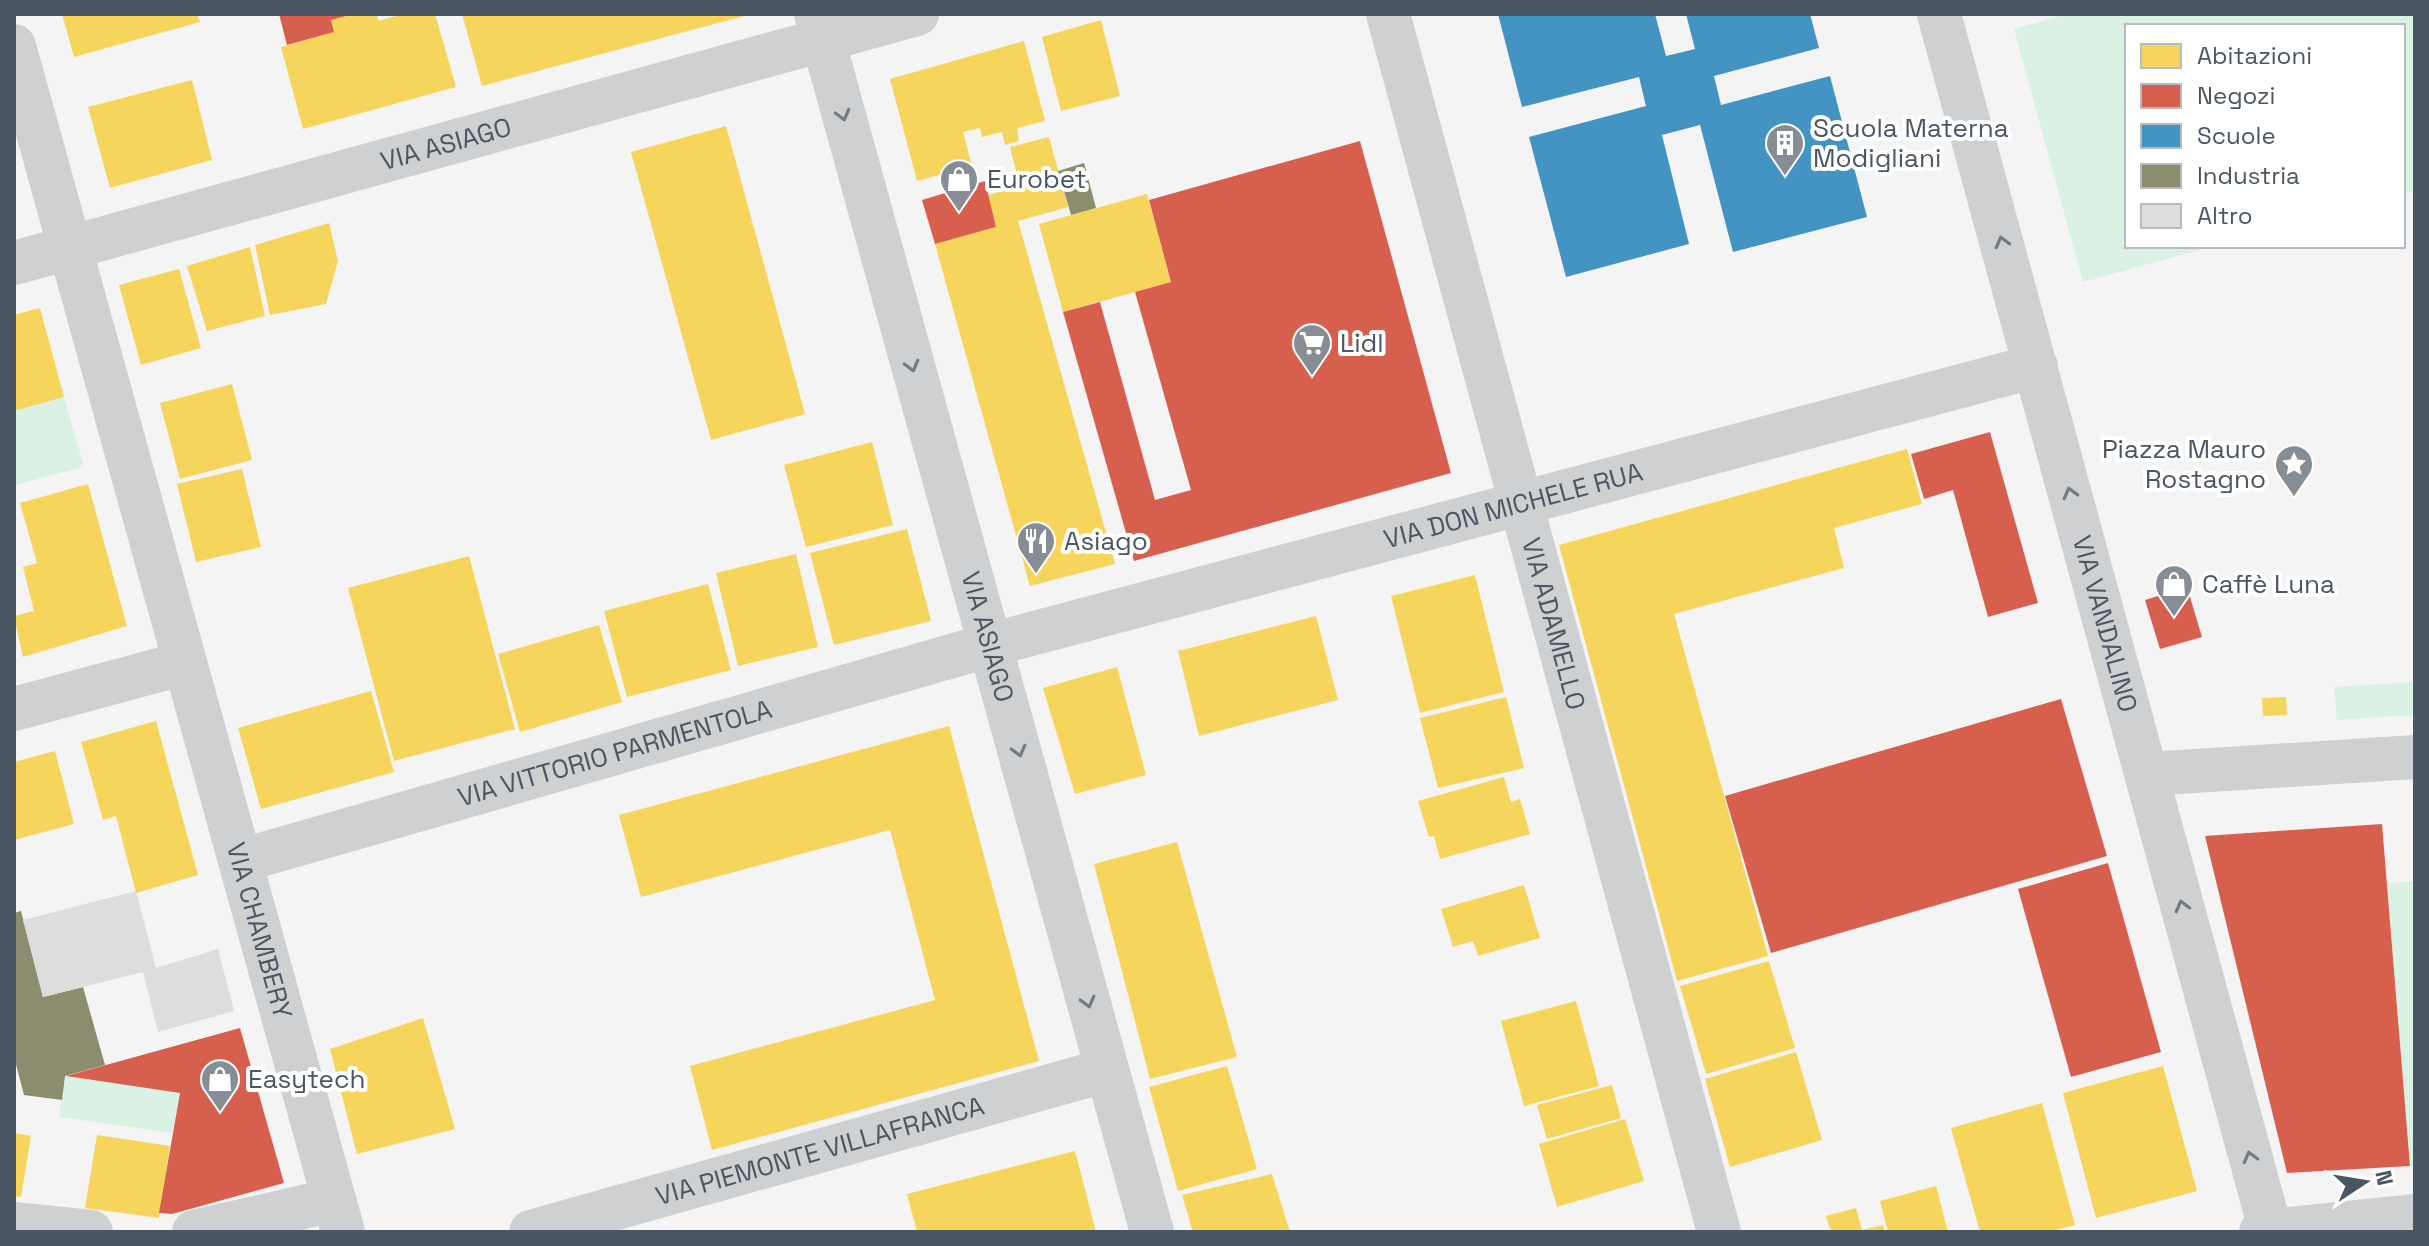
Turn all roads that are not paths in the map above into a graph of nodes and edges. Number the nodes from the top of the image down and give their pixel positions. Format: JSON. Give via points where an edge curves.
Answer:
{"nodes":[{"id":1,"x":917,"y":14,"type":"edge"},
{"id":2,"x":1388,"y":14,"type":"edge"},
{"id":3,"x":1939,"y":14,"type":"edge"},
{"id":4,"x":819,"y":27,"type":"edge"},
{"id":5,"x":14,"y":46,"type":"edge"},
{"id":6,"x":70,"y":248,"type":"junction"},
{"id":7,"x":14,"y":263,"type":"edge"},
{"id":8,"x":2036,"y":366,"type":"junction"},
{"id":9,"x":1521,"y":505,"type":"junction"},
{"id":10,"x":990,"y":645,"type":"junction"},
{"id":11,"x":185,"y":663,"type":"junction"},
{"id":12,"x":14,"y":709,"type":"edge"},
{"id":13,"x":2415,"y":757,"type":"edge"},
{"id":14,"x":2147,"y":774,"type":"junction"},
{"id":15,"x":240,"y":861,"type":"junction"},
{"id":16,"x":1107,"y":1070,"type":"junction"},
{"id":17,"x":338,"y":1216,"type":"edge"},
{"id":18,"x":2415,"y":1216,"type":"edge"},
{"id":19,"x":14,"y":1224,"type":"edge"},
{"id":20,"x":2268,"y":1231,"type":"edge"},
{"id":21,"x":91,"y":1232,"type":"edge"},
{"id":22,"x":194,"y":1232,"type":"edge"},
{"id":23,"x":531,"y":1232,"type":"edge"},
{"id":24,"x":1152,"y":1232,"type":"edge"},
{"id":25,"x":1719,"y":1232,"type":"edge"}],
"edges":[{"from":1,"to":4,"type":"street"},
{"from":2,"to":9,"type":"street","name":"VIA ADAMELLO"},
{"from":8,"to":3,"type":"street","name":"VIA VANDALINO","one_way":true},
{"from":4,"to":6,"type":"street","name":"VIA ASIAGO"},
{"from":4,"to":10,"type":"street","name":"VIA ASIAGO","one_way":true},
{"from":5,"to":6,"type":"street","name":"VIA CHAMBERY"},
{"from":6,"to":7,"type":"street"},
{"from":6,"to":11,"type":"street","name":"VIA CHAMBERY"},
{"from":8,"to":9,"type":"street","name":"VIA DON MICHELE RUA"},
{"from":14,"to":8,"type":"street","name":"VIA VANDALINO","one_way":true},
{"from":9,"to":10,"type":"street","name":"VIA DON MICHELE RUA"},
{"from":9,"to":25,"type":"street","name":"VIA ADAMELLO"},
{"from":10,"to":15,"type":"street","name":"VIA VITTORIO PARMENTOLA"},
{"from":10,"to":16,"type":"street","name":"VIA ASIAGO","one_way":true},
{"from":11,"to":12,"type":"street"},
{"from":11,"to":15,"type":"street","name":"VIA CHAMBERY"},
{"from":13,"to":14,"type":"street"},
{"from":20,"to":14,"type":"street","name":"VIA VANDALINO","one_way":true},
{"from":15,"to":17,"type":"street","name":"VIA CHAMBERY"},
{"from":16,"to":23,"type":"street","name":"VIA PIEMONTE VILLAFRANCA"},
{"from":16,"to":24,"type":"street","name":"VIA ASIAGO"},
{"from":17,"to":22,"type":"street","name":"VIA CHAMBERY"},
{"from":18,"to":20,"type":"street"},
{"from":19,"to":21,"type":"street"}]}
